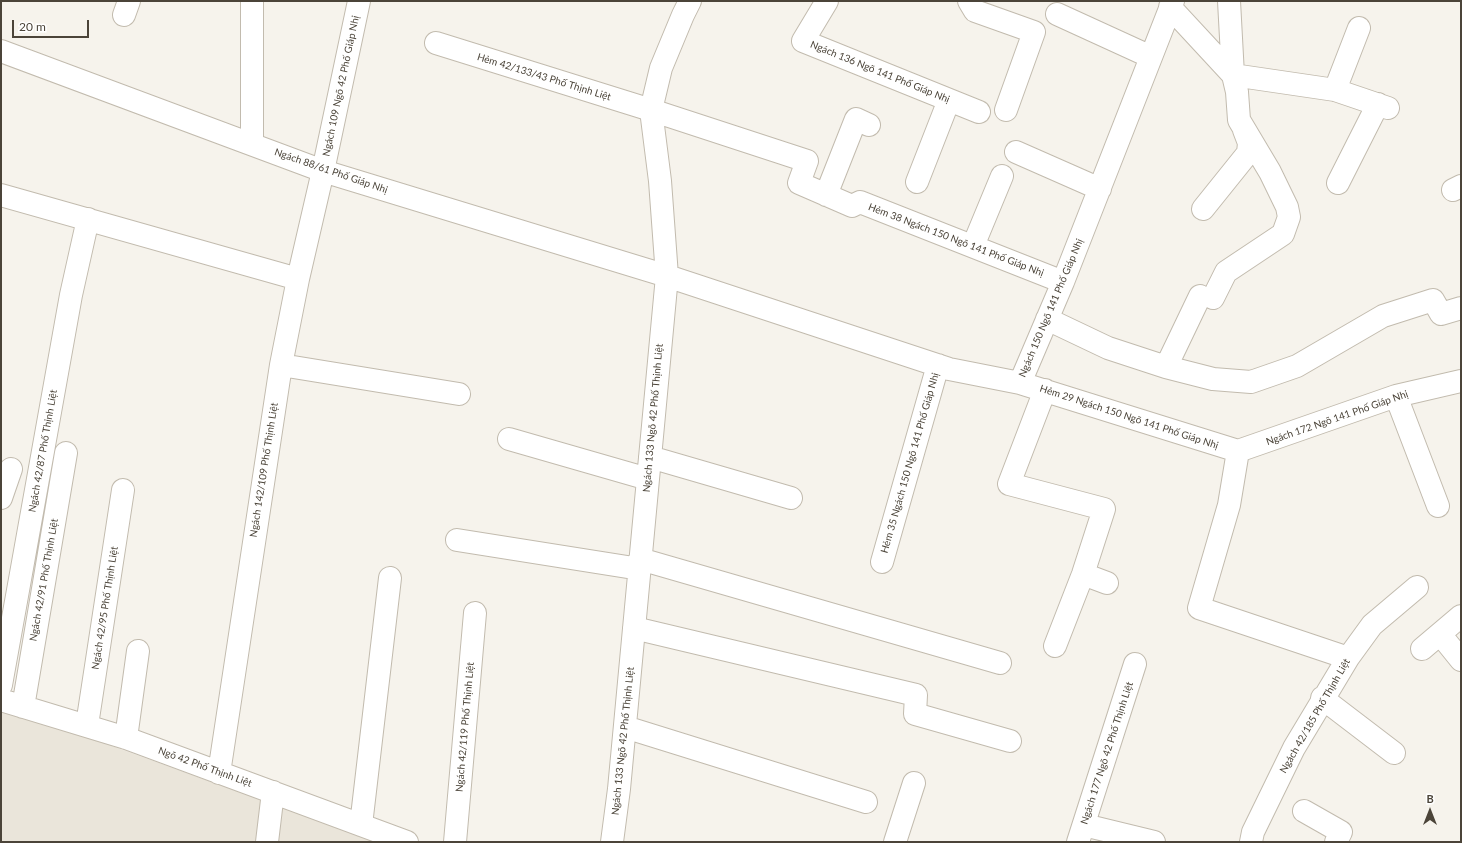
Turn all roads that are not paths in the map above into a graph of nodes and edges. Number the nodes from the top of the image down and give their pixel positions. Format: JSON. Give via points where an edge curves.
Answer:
{"nodes":[{"id":1,"x":252,"y":1,"type":"edge"},
{"id":2,"x":359,"y":1,"type":"edge"},
{"id":3,"x":690,"y":1,"type":"edge"},
{"id":4,"x":827,"y":1,"type":"edge"},
{"id":5,"x":970,"y":1,"type":"edge"},
{"id":6,"x":1229,"y":1,"type":"edge"},
{"id":7,"x":1171,"y":4,"type":"edge"},
{"id":8,"x":1057,"y":14,"type":"dead end"},
{"id":9,"x":1359,"y":28,"type":"dead end"},
{"id":10,"x":436,"y":44,"type":"dead end"},
{"id":11,"x":1,"y":51,"type":"edge"},
{"id":12,"x":1151,"y":57,"type":"junction"},
{"id":13,"x":1233,"y":75,"type":"junction"},
{"id":14,"x":1335,"y":90,"type":"junction"},
{"id":15,"x":949,"y":100,"type":"junction"},
{"id":16,"x":651,"y":110,"type":"junction"},
{"id":17,"x":1006,"y":110,"type":"dead end"},
{"id":18,"x":979,"y":112,"type":"dead end"},
{"id":19,"x":1239,"y":120,"type":"junction"},
{"id":20,"x":869,"y":125,"type":"dead end"},
{"id":21,"x":252,"y":144,"type":"junction"},
{"id":22,"x":323,"y":170,"type":"junction"},
{"id":23,"x":917,"y":182,"type":"dead end"},
{"id":24,"x":1338,"y":183,"type":"dead end"},
{"id":25,"x":1100,"y":189,"type":"junction"},
{"id":26,"x":826,"y":195,"type":"junction"},
{"id":27,"x":1,"y":197,"type":"edge"},
{"id":28,"x":1203,"y":209,"type":"dead end"},
{"id":29,"x":88,"y":219,"type":"junction"},
{"id":30,"x":973,"y":246,"type":"junction"},
{"id":31,"x":667,"y":276,"type":"junction"},
{"id":32,"x":298,"y":279,"type":"junction"},
{"id":33,"x":1063,"y":282,"type":"junction"},
{"id":34,"x":1461,"y":308,"type":"edge"},
{"id":35,"x":1048,"y":319,"type":"junction"},
{"id":36,"x":281,"y":365,"type":"junction"},
{"id":37,"x":938,"y":365,"type":"junction"},
{"id":38,"x":1166,"y":367,"type":"junction"},
{"id":39,"x":1461,"y":381,"type":"edge"},
{"id":40,"x":1020,"y":383,"type":"junction"},
{"id":41,"x":1045,"y":390,"type":"junction"},
{"id":42,"x":459,"y":394,"type":"dead end"},
{"id":43,"x":1396,"y":396,"type":"junction"},
{"id":44,"x":509,"y":439,"type":"dead end"},
{"id":45,"x":1238,"y":451,"type":"junction"},
{"id":46,"x":66,"y":453,"type":"dead end"},
{"id":47,"x":650,"y":457,"type":"junction"},
{"id":48,"x":11,"y":469,"type":"dead end"},
{"id":49,"x":648,"y":478,"type":"junction"},
{"id":50,"x":123,"y":490,"type":"dead end"},
{"id":51,"x":1,"y":498,"type":"edge"},
{"id":52,"x":791,"y":498,"type":"dead end"},
{"id":53,"x":1438,"y":506,"type":"dead end"},
{"id":54,"x":457,"y":540,"type":"dead end"},
{"id":55,"x":882,"y":562,"type":"dead end"},
{"id":56,"x":640,"y":564,"type":"junction"},
{"id":57,"x":1083,"y":574,"type":"junction"},
{"id":58,"x":390,"y":578,"type":"dead end"},
{"id":59,"x":1107,"y":583,"type":"dead end"},
{"id":60,"x":1417,"y":587,"type":"dead end"},
{"id":61,"x":475,"y":613,"type":"dead end"},
{"id":62,"x":1461,"y":616,"type":"edge"},
{"id":63,"x":634,"y":628,"type":"junction"},
{"id":64,"x":1440,"y":634,"type":"junction"},
{"id":65,"x":1055,"y":646,"type":"dead end"},
{"id":66,"x":1422,"y":649,"type":"dead end"},
{"id":67,"x":138,"y":651,"type":"dead end"},
{"id":68,"x":1348,"y":658,"type":"junction"},
{"id":69,"x":1461,"y":660,"type":"edge"},
{"id":70,"x":1000,"y":663,"type":"dead end"},
{"id":71,"x":1135,"y":664,"type":"dead end"},
{"id":72,"x":1,"y":685,"type":"edge"},
{"id":73,"x":1322,"y":698,"type":"junction"},
{"id":74,"x":1,"y":700,"type":"edge"},
{"id":75,"x":23,"y":707,"type":"junction"},
{"id":76,"x":87,"y":725,"type":"junction"},
{"id":77,"x":625,"y":727,"type":"junction"},
{"id":78,"x":126,"y":738,"type":"junction"},
{"id":79,"x":1010,"y":741,"type":"dead end"},
{"id":80,"x":1394,"y":753,"type":"dead end"},
{"id":81,"x":219,"y":772,"type":"junction"},
{"id":82,"x":914,"y":783,"type":"dead end"},
{"id":83,"x":273,"y":792,"type":"junction"},
{"id":84,"x":866,"y":802,"type":"dead end"},
{"id":85,"x":1304,"y":811,"type":"dead end"},
{"id":86,"x":361,"y":826,"type":"junction"},
{"id":87,"x":1081,"y":834,"type":"edge"},
{"id":88,"x":267,"y":842,"type":"edge"},
{"id":89,"x":407,"y":842,"type":"edge"},
{"id":90,"x":455,"y":842,"type":"edge"},
{"id":91,"x":612,"y":842,"type":"edge"},
{"id":92,"x":895,"y":842,"type":"edge"},
{"id":93,"x":1154,"y":842,"type":"edge"},
{"id":94,"x":1251,"y":842,"type":"edge"},
{"id":95,"x":1336,"y":842,"type":"edge"}],
"edges":[{"from":1,"to":21,"type":"street"},
{"from":2,"to":22,"type":"street","name":"Ngách 109 Ngõ 42 Phố Giáp Nhị"},
{"from":3,"to":16,"type":"street","name":"Ngách 133 Ngõ 42 Phố Thịnh Liệt","via":[[661,68]]},
{"from":4,"to":15,"type":"street","name":"Ngách 136 Ngõ 141 Phố Giáp Nhị","via":[[803,41]]},
{"from":5,"to":17,"type":"street","via":[[976,11],[1034,32]]},
{"from":6,"to":13,"type":"street"},
{"from":7,"to":12,"type":"street","name":"Ngách 150 Ngõ 141 Phố Giáp Nhị"},
{"from":7,"to":13,"type":"street"},
{"from":8,"to":12,"type":"street"},
{"from":9,"to":14,"type":"street"},
{"from":10,"to":16,"type":"street","name":"Hẻm 42/133/43 Phố Thịnh Liệt"},
{"from":11,"to":21,"type":"street","name":"Ngách 88/61 Phố Giáp Nhị"},
{"from":12,"to":25,"type":"street","name":"Ngách 150 Ngõ 141 Phố Giáp Nhị"},
{"from":13,"to":14,"type":"street"},
{"from":13,"to":19,"type":"street"},
{"from":14,"to":24,"type":"street","via":[[1383,106]]},
{"from":15,"to":18,"type":"street","name":"Ngách 136 Ngõ 141 Phố Giáp Nhị"},
{"from":15,"to":23,"type":"street"},
{"from":16,"to":26,"type":"street","name":"Hẻm 38 Ngách 150 Ngõ 141 Phố Giáp Nhị","via":[[807,161],[799,183]]},
{"from":16,"to":31,"type":"street","name":"Ngách 133 Ngõ 42 Phố Thịnh Liệt","via":[[660,181]]},
{"from":19,"to":28,"type":"street","via":[[1249,143],[1248,153]]},
{"from":19,"to":38,"type":"street","via":[[1270,172],[1289,217],[1283,234],[1226,272],[1207,297]]},
{"from":20,"to":26,"type":"street","via":[[856,119]]},
{"from":21,"to":22,"type":"street","name":"Ngách 88/61 Phố Giáp Nhị"},
{"from":22,"to":31,"type":"street","name":"Ngách 88/61 Phố Giáp Nhị"},
{"from":22,"to":32,"type":"street","name":"Ngách 142/109 Phố Thịnh Liệt"},
{"from":25,"to":30,"type":"street","via":[[1013,158]]},
{"from":25,"to":33,"type":"street","name":"Ngách 150 Ngõ 141 Phố Giáp Nhị"},
{"from":26,"to":30,"type":"street","name":"Hẻm 38 Ngách 150 Ngõ 141 Phố Giáp Nhị","via":[[852,206],[860,202]]},
{"from":27,"to":29,"type":"street"},
{"from":29,"to":32,"type":"street"},
{"from":29,"to":72,"type":"street","name":"Ngách 42/87 Phố Thịnh Liệt","via":[[71,295]]},
{"from":30,"to":33,"type":"street","name":"Hẻm 38 Ngách 150 Ngõ 141 Phố Giáp Nhị"},
{"from":31,"to":37,"type":"street","name":"Ngách 150 Ngõ 141 Phố Giáp Nhị"},
{"from":31,"to":47,"type":"street","name":"Ngách 133 Ngõ 42 Phố Thịnh Liệt"},
{"from":32,"to":36,"type":"street","name":"Ngách 142/109 Phố Thịnh Liệt"},
{"from":33,"to":35,"type":"street","name":"Ngách 150 Ngõ 141 Phố Giáp Nhị"},
{"from":34,"to":38,"type":"street","via":[[1441,314],[1433,300],[1383,316],[1297,366],[1251,382],[1213,378]]},
{"from":35,"to":38,"type":"street","via":[[1108,348]]},
{"from":35,"to":40,"type":"street","name":"Ngách 150 Ngõ 141 Phố Giáp Nhị"},
{"from":36,"to":42,"type":"street"},
{"from":36,"to":81,"type":"street","name":"Ngách 142/109 Phố Thịnh Liệt"},
{"from":37,"to":40,"type":"street","name":"Ngách 150 Ngõ 141 Phố Giáp Nhị"},
{"from":37,"to":55,"type":"street","name":"Hẻm 35 Ngách 150 Ngõ 141 Phố Giáp Nhị"},
{"from":39,"to":43,"type":"street","name":"Ngách 172 Ngõ 141 Phố Giáp Nhị"},
{"from":40,"to":41,"type":"street","name":"Hẻm 29 Ngách 150 Ngõ 141 Phố Giáp Nhị"},
{"from":41,"to":45,"type":"street","name":"Hẻm 29 Ngách 150 Ngõ 141 Phố Giáp Nhị"},
{"from":41,"to":57,"type":"street","via":[[1003,488],[1104,509]]},
{"from":43,"to":45,"type":"street","name":"Ngách 172 Ngõ 141 Phố Giáp Nhị"},
{"from":43,"to":53,"type":"street"},
{"from":44,"to":49,"type":"street"},
{"from":45,"to":68,"type":"street","via":[[1228,505],[1200,608]]},
{"from":46,"to":75,"type":"street","name":"Ngách 42/91 Phố Thịnh Liệt"},
{"from":47,"to":49,"type":"street","name":"Ngách 133 Ngõ 42 Phố Thịnh Liệt"},
{"from":47,"to":52,"type":"street"},
{"from":48,"to":51,"type":"street"},
{"from":49,"to":56,"type":"street","name":"Ngách 133 Ngõ 42 Phố Thịnh Liệt"},
{"from":50,"to":76,"type":"street","name":"Ngách 42/95 Phố Thịnh Liệt"},
{"from":54,"to":56,"type":"street"},
{"from":56,"to":63,"type":"street","name":"Ngách 133 Ngõ 42 Phố Thịnh Liệt"},
{"from":56,"to":70,"type":"street"},
{"from":57,"to":59,"type":"street"},
{"from":57,"to":65,"type":"street"},
{"from":58,"to":86,"type":"street"},
{"from":60,"to":68,"type":"street","name":"Ngách 42/185 Phố Thįnh Liệt","via":[[1372,625]]},
{"from":61,"to":90,"type":"street","name":"Ngách 42/119 Phố Thịnh Liệt"},
{"from":62,"to":64,"type":"street"},
{"from":63,"to":77,"type":"street","name":"Ngách 133 Ngõ 42 Phố Thịnh Liệt"},
{"from":63,"to":79,"type":"street","via":[[916,695],[915,714]]},
{"from":64,"to":66,"type":"street"},
{"from":64,"to":69,"type":"street"},
{"from":67,"to":78,"type":"street"},
{"from":68,"to":73,"type":"street","name":"Ngách 42/185 Phố Thįnh Liệt"},
{"from":71,"to":87,"type":"street","name":"Ngách 177 Ngõ 42 Phố Thịnh Liệt"},
{"from":73,"to":80,"type":"street"},
{"from":73,"to":94,"type":"street","name":"Ngách 42/185 Phố Thįnh Liệt","via":[[1278,780],[1253,832]]},
{"from":74,"to":75,"type":"street","name":"Ngõ 42 Phố Thịnh Liệt"},
{"from":75,"to":76,"type":"street","name":"Ngõ 42 Phố Thịnh Liệt"},
{"from":76,"to":78,"type":"street","name":"Ngõ 42 Phố Thịnh Liệt"},
{"from":77,"to":84,"type":"street"},
{"from":77,"to":91,"type":"street","name":"Ngách 133 Ngõ 42 Phố Thịnh Liệt"},
{"from":78,"to":81,"type":"street","name":"Ngõ 42 Phố Thịnh Liệt"},
{"from":81,"to":83,"type":"street","name":"Ngõ 42 Phố Thịnh Liệt"},
{"from":82,"to":92,"type":"street"},
{"from":83,"to":86,"type":"street","name":"Ngõ 42 Phố Thịnh Liệt"},
{"from":83,"to":88,"type":"street"},
{"from":85,"to":95,"type":"street","via":[[1341,832]]},
{"from":86,"to":89,"type":"street","name":"Ngõ 42 Phố Thịnh Liệt"},
{"from":87,"to":93,"type":"street"}]}
